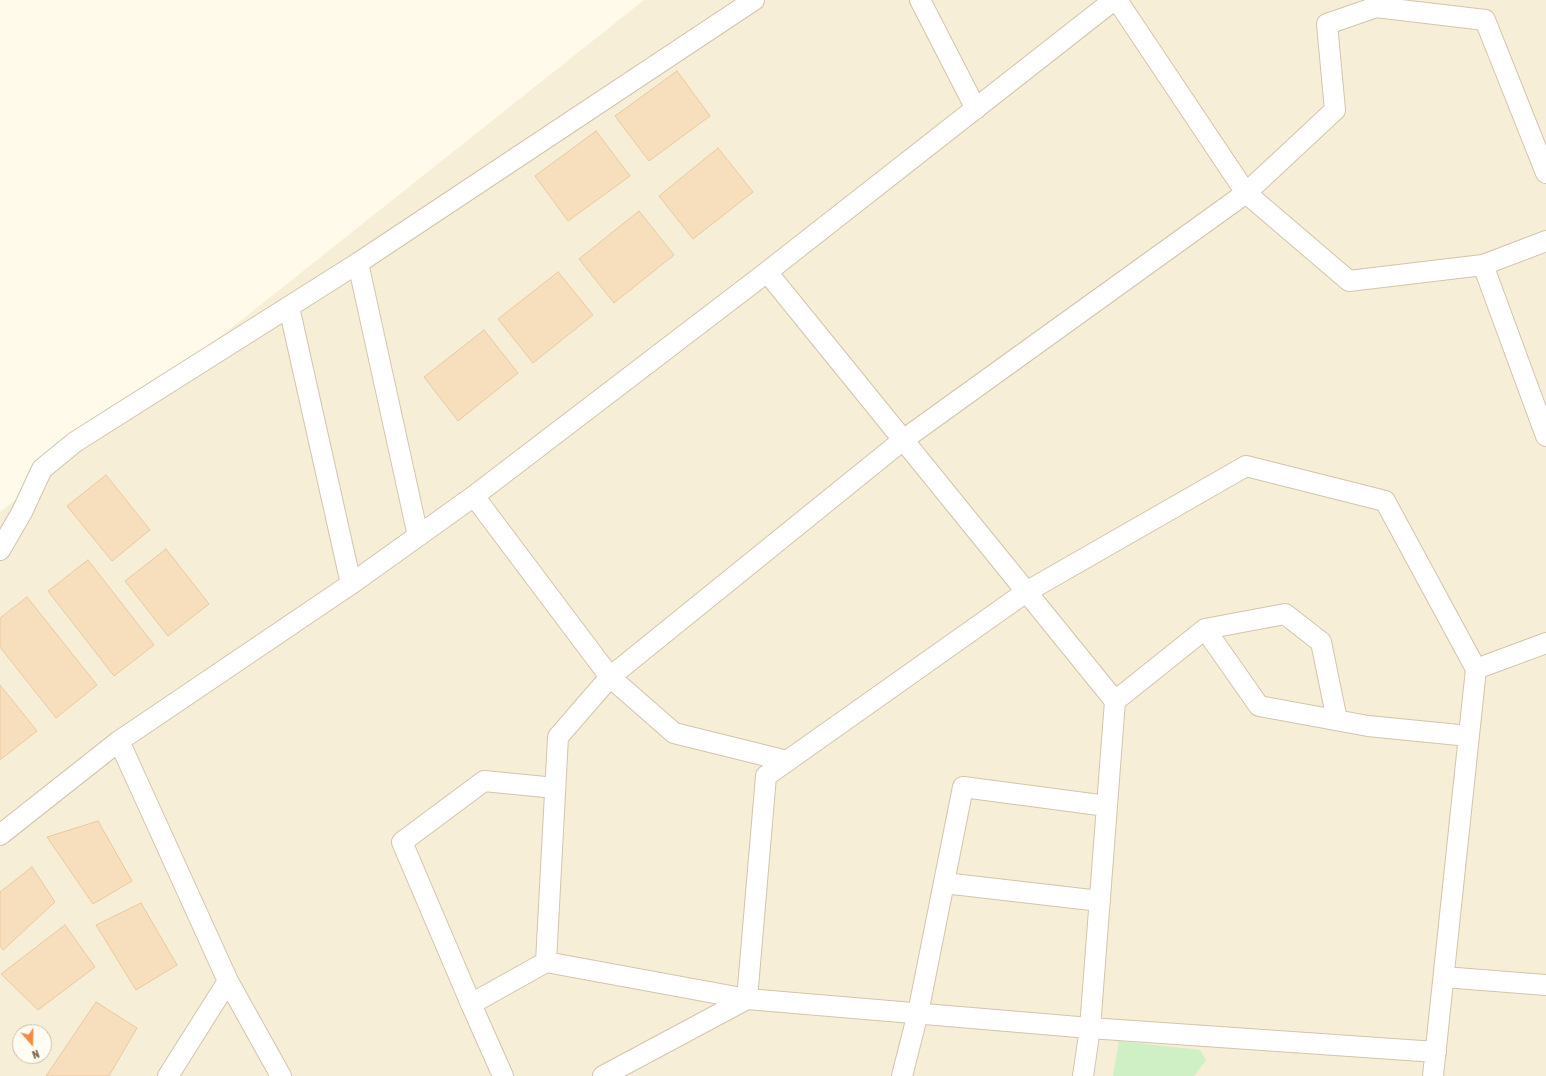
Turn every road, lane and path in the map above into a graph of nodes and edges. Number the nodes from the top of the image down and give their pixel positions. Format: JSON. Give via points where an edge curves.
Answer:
{"nodes":[{"id":1,"x":754,"y":0,"type":"edge"},
{"id":2,"x":920,"y":0,"type":"edge"},
{"id":3,"x":1116,"y":0,"type":"edge"},
{"id":4,"x":976,"y":109,"type":"junction"},
{"id":5,"x":1546,"y":173,"type":"edge"},
{"id":6,"x":1246,"y":193,"type":"junction"},
{"id":7,"x":1546,"y":241,"type":"edge"},
{"id":8,"x":358,"y":263,"type":"junction"},
{"id":9,"x":1483,"y":265,"type":"junction"},
{"id":10,"x":767,"y":272,"type":"junction"},
{"id":11,"x":289,"y":307,"type":"junction"},
{"id":12,"x":1546,"y":436,"type":"edge"},
{"id":13,"x":903,"y":440,"type":"junction"},
{"id":14,"x":474,"y":496,"type":"junction"},
{"id":15,"x":418,"y":536,"type":"junction"},
{"id":16,"x":0,"y":550,"type":"edge"},
{"id":17,"x":351,"y":584,"type":"junction"},
{"id":18,"x":1026,"y":592,"type":"junction"},
{"id":19,"x":1205,"y":629,"type":"junction"},
{"id":20,"x":1546,"y":643,"type":"edge"},
{"id":21,"x":1476,"y":669,"type":"junction"},
{"id":22,"x":610,"y":677,"type":"junction"},
{"id":23,"x":1115,"y":701,"type":"junction"},
{"id":24,"x":1337,"y":720,"type":"junction"},
{"id":25,"x":1469,"y":736,"type":"junction"},
{"id":26,"x":119,"y":741,"type":"junction"},
{"id":27,"x":787,"y":761,"type":"junction"},
{"id":28,"x":556,"y":788,"type":"junction"},
{"id":29,"x":1107,"y":806,"type":"junction"},
{"id":30,"x":0,"y":835,"type":"edge"},
{"id":31,"x":944,"y":883,"type":"junction"},
{"id":32,"x":1100,"y":901,"type":"junction"},
{"id":33,"x":546,"y":962,"type":"junction"},
{"id":34,"x":1444,"y":977,"type":"junction"},
{"id":35,"x":228,"y":981,"type":"junction"},
{"id":36,"x":1546,"y":985,"type":"edge"},
{"id":37,"x":747,"y":999,"type":"junction"},
{"id":38,"x":471,"y":1004,"type":"junction"},
{"id":39,"x":918,"y":1013,"type":"junction"},
{"id":40,"x":1090,"y":1028,"type":"junction"},
{"id":41,"x":1436,"y":1052,"type":"junction"},
{"id":42,"x":168,"y":1076,"type":"edge"},
{"id":43,"x":281,"y":1076,"type":"edge"},
{"id":44,"x":504,"y":1076,"type":"edge"},
{"id":45,"x":603,"y":1076,"type":"edge"},
{"id":46,"x":902,"y":1076,"type":"edge"},
{"id":47,"x":1083,"y":1076,"type":"edge"},
{"id":48,"x":1433,"y":1076,"type":"edge"}],
"edges":[{"from":1,"to":8,"type":"street"},
{"from":2,"to":4,"type":"street"},
{"from":3,"to":4,"type":"street"},
{"from":3,"to":6,"type":"street"},
{"from":4,"to":10,"type":"street"},
{"from":5,"to":6,"type":"street","via":[[1485,20],[1376,7],[1327,24],[1335,110]]},
{"from":6,"to":9,"type":"street","via":[[1349,281]]},
{"from":6,"to":13,"type":"street"},
{"from":7,"to":9,"type":"street"},
{"from":8,"to":11,"type":"street"},
{"from":8,"to":15,"type":"street"},
{"from":9,"to":12,"type":"street"},
{"from":10,"to":13,"type":"street"},
{"from":10,"to":14,"type":"street"},
{"from":11,"to":16,"type":"street","via":[[75,442],[42,469],[22,512]]},
{"from":11,"to":17,"type":"street"},
{"from":13,"to":18,"type":"street"},
{"from":13,"to":22,"type":"street"},
{"from":14,"to":15,"type":"street"},
{"from":14,"to":22,"type":"street"},
{"from":15,"to":17,"type":"street"},
{"from":17,"to":26,"type":"street"},
{"from":18,"to":21,"type":"street","via":[[1246,466],[1385,501]]},
{"from":18,"to":23,"type":"street"},
{"from":18,"to":27,"type":"street"},
{"from":19,"to":23,"type":"street"},
{"from":19,"to":24,"type":"street","via":[[1259,706]]},
{"from":19,"to":24,"type":"street","via":[[1285,614],[1321,642]]},
{"from":20,"to":21,"type":"street"},
{"from":21,"to":25,"type":"street"},
{"from":22,"to":27,"type":"street","via":[[674,733]]},
{"from":22,"to":28,"type":"street","via":[[558,737]]},
{"from":23,"to":29,"type":"street"},
{"from":24,"to":25,"type":"street","via":[[1368,726]]},
{"from":25,"to":34,"type":"street"},
{"from":26,"to":30,"type":"street"},
{"from":26,"to":35,"type":"street"},
{"from":27,"to":37,"type":"street","via":[[766,776]]},
{"from":28,"to":33,"type":"street"},
{"from":28,"to":38,"type":"street","via":[[484,781],[402,842]]},
{"from":29,"to":31,"type":"street","via":[[963,787]]},
{"from":29,"to":32,"type":"street"},
{"from":31,"to":32,"type":"street"},
{"from":31,"to":39,"type":"street"},
{"from":32,"to":40,"type":"street"},
{"from":33,"to":37,"type":"street"},
{"from":33,"to":38,"type":"street"},
{"from":34,"to":36,"type":"street"},
{"from":34,"to":41,"type":"street"},
{"from":35,"to":42,"type":"street"},
{"from":35,"to":43,"type":"street"},
{"from":37,"to":39,"type":"street"},
{"from":37,"to":45,"type":"street"},
{"from":38,"to":44,"type":"street"},
{"from":39,"to":40,"type":"street"},
{"from":39,"to":46,"type":"street"},
{"from":40,"to":41,"type":"street"},
{"from":40,"to":47,"type":"street"},
{"from":41,"to":48,"type":"street"}]}
